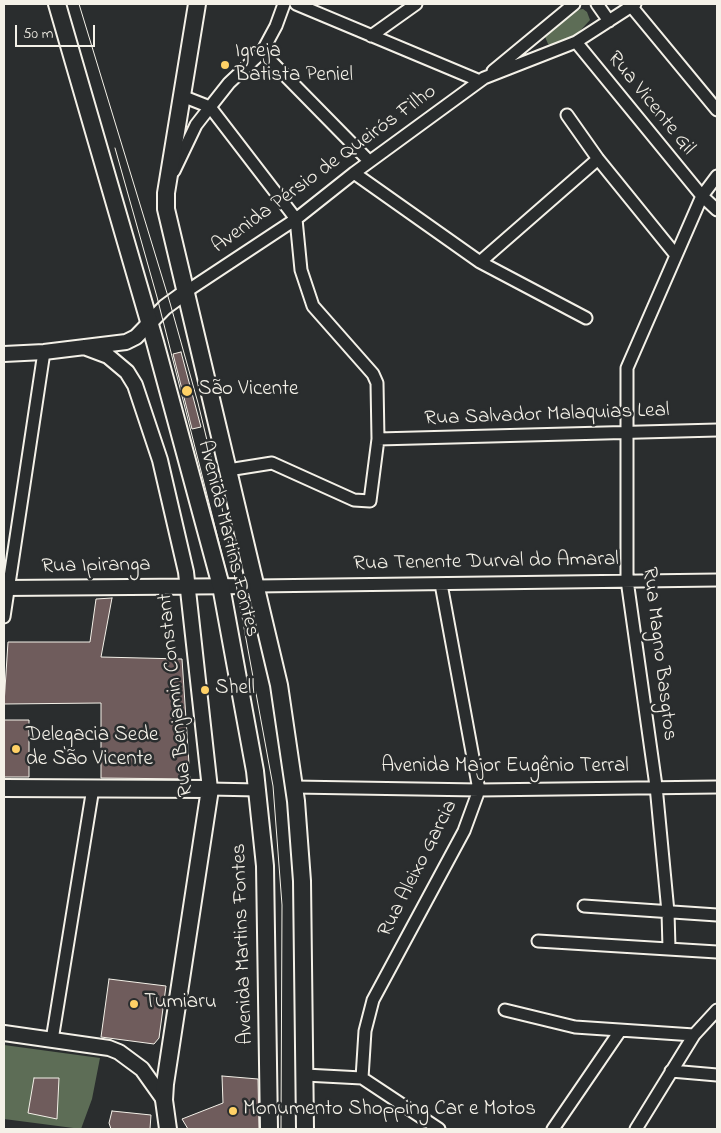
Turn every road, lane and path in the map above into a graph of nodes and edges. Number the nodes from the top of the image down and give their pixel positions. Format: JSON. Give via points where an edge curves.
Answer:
{"nodes":[{"id":1,"x":57,"y":4,"type":"edge"},
{"id":2,"x":197,"y":4,"type":"edge"},
{"id":3,"x":284,"y":4,"type":"edge"},
{"id":4,"x":296,"y":4,"type":"edge"},
{"id":5,"x":416,"y":4,"type":"edge"},
{"id":6,"x":574,"y":4,"type":"edge"},
{"id":7,"x":597,"y":4,"type":"edge"},
{"id":8,"x":633,"y":5,"type":"edge"},
{"id":9,"x":609,"y":21,"type":"junction"},
{"id":10,"x":538,"y":35,"type":"junction"},
{"id":11,"x":371,"y":36,"type":"junction"},
{"id":12,"x":576,"y":42,"type":"junction"},
{"id":13,"x":262,"y":52,"type":"junction"},
{"id":14,"x":549,"y":52,"type":"junction"},
{"id":15,"x":482,"y":80,"type":"junction"},
{"id":16,"x":182,"y":96,"type":"junction"},
{"id":17,"x":210,"y":107,"type":"junction"},
{"id":18,"x":717,"y":110,"type":"edge"},
{"id":19,"x":567,"y":115,"type":"dead end"},
{"id":20,"x":598,"y":159,"type":"junction"},
{"id":21,"x":369,"y":161,"type":"junction"},
{"id":22,"x":354,"y":173,"type":"junction"},
{"id":23,"x":717,"y":176,"type":"edge"},
{"id":24,"x":167,"y":186,"type":"junction"},
{"id":25,"x":702,"y":196,"type":"junction"},
{"id":26,"x":717,"y":210,"type":"edge"},
{"id":27,"x":296,"y":219,"type":"junction"},
{"id":28,"x":675,"y":254,"type":"junction"},
{"id":29,"x":480,"y":262,"type":"junction"},
{"id":30,"x":187,"y":291,"type":"junction"},
{"id":31,"x":586,"y":318,"type":"dead end"},
{"id":32,"x":148,"y":323,"type":"junction"},
{"id":33,"x":84,"y":347,"type":"junction"},
{"id":34,"x":44,"y":352,"type":"junction"},
{"id":35,"x":4,"y":354,"type":"edge"},
{"id":36,"x":717,"y":430,"type":"edge"},
{"id":37,"x":626,"y":431,"type":"junction"},
{"id":38,"x":378,"y":440,"type":"junction"},
{"id":39,"x":228,"y":470,"type":"junction"},
{"id":40,"x":628,"y":580,"type":"junction"},
{"id":41,"x":717,"y":580,"type":"edge"},
{"id":42,"x":441,"y":584,"type":"junction"},
{"id":43,"x":188,"y":586,"type":"junction"},
{"id":44,"x":222,"y":586,"type":"junction"},
{"id":45,"x":256,"y":586,"type":"junction"},
{"id":46,"x":6,"y":588,"type":"edge"},
{"id":47,"x":4,"y":617,"type":"edge"},
{"id":48,"x":656,"y":786,"type":"junction"},
{"id":49,"x":717,"y":786,"type":"edge"},
{"id":50,"x":294,"y":787,"type":"junction"},
{"id":51,"x":4,"y":788,"type":"edge"},
{"id":52,"x":93,"y":788,"type":"junction"},
{"id":53,"x":210,"y":789,"type":"junction"},
{"id":54,"x":258,"y":790,"type":"junction"},
{"id":55,"x":479,"y":790,"type":"junction"},
{"id":56,"x":584,"y":906,"type":"dead end"},
{"id":57,"x":668,"y":912,"type":"junction"},
{"id":58,"x":717,"y":915,"type":"edge"},
{"id":59,"x":538,"y":941,"type":"dead end"},
{"id":60,"x":669,"y":948,"type":"junction"},
{"id":61,"x":717,"y":952,"type":"edge"},
{"id":62,"x":505,"y":1010,"type":"dead end"},
{"id":63,"x":717,"y":1010,"type":"edge"},
{"id":64,"x":304,"y":1025,"type":"junction"},
{"id":65,"x":620,"y":1031,"type":"junction"},
{"id":66,"x":4,"y":1033,"type":"edge"},
{"id":67,"x":694,"y":1035,"type":"junction"},
{"id":68,"x":52,"y":1040,"type":"junction"},
{"id":69,"x":671,"y":1071,"type":"junction"},
{"id":70,"x":305,"y":1075,"type":"junction"},
{"id":71,"x":717,"y":1075,"type":"edge"},
{"id":72,"x":362,"y":1078,"type":"junction"},
{"id":73,"x":164,"y":1100,"type":"junction"},
{"id":74,"x":168,"y":1129,"type":"edge"},
{"id":75,"x":268,"y":1129,"type":"edge"},
{"id":76,"x":294,"y":1129,"type":"edge"},
{"id":77,"x":305,"y":1129,"type":"edge"},
{"id":78,"x":439,"y":1129,"type":"edge"},
{"id":79,"x":553,"y":1129,"type":"edge"},
{"id":80,"x":636,"y":1129,"type":"edge"}],
"edges":[{"from":1,"to":32,"type":"main road","name":"Avenida Martins Fontes"},
{"from":2,"to":16,"type":"main road","name":"Avenida Martins Fontes"},
{"from":3,"to":13,"type":"street"},
{"from":4,"to":11,"type":"street"},
{"from":5,"to":11,"type":"street"},
{"from":6,"to":10,"type":"street","name":"Avenida Pérsio de Queirós Filho"},
{"from":7,"to":9,"type":"street"},
{"from":8,"to":9,"type":"street","name":"Avenida Pérsio de Queirós Filho"},
{"from":8,"to":18,"type":"street"},
{"from":9,"to":12,"type":"street","name":"Avenida Pérsio de Queirós Filho"},
{"from":10,"to":14,"type":"street"},
{"from":10,"to":15,"type":"street","name":"Avenida Pérsio de Queirós Filho"},
{"from":11,"to":15,"type":"street"},
{"from":12,"to":14,"type":"street","name":"Avenida Pérsio de Queirós Filho"},
{"from":12,"to":25,"type":"street","name":"Rua Vicente Gil"},
{"from":13,"to":17,"type":"street","via":[[229,83]]},
{"from":13,"to":21,"type":"street"},
{"from":14,"to":15,"type":"street","name":"Avenida Pérsio de Queirós Filho"},
{"from":15,"to":21,"type":"street","name":"Avenida Pérsio de Queirós Filho"},
{"from":16,"to":17,"type":"street"},
{"from":16,"to":24,"type":"main road","name":"Avenida Martins Fontes"},
{"from":17,"to":24,"type":"street","via":[[188,140]]},
{"from":17,"to":27,"type":"street"},
{"from":19,"to":20,"type":"street"},
{"from":20,"to":28,"type":"street"},
{"from":20,"to":29,"type":"street"},
{"from":21,"to":22,"type":"street","name":"Avenida Pérsio de Queirós Filho"},
{"from":22,"to":27,"type":"street","name":"Avenida Pérsio de Queirós Filho"},
{"from":22,"to":29,"type":"street"},
{"from":23,"to":25,"type":"street","name":"Rua Magno Basgtos"},
{"from":24,"to":30,"type":"main road","name":"Avenida Martins Fontes","via":[[168,223]]},
{"from":25,"to":26,"type":"street","name":"Rua Vicente Gil"},
{"from":25,"to":28,"type":"street","name":"Rua Magno Basgtos"},
{"from":27,"to":30,"type":"street","name":"Avenida Pérsio de Queirós Filho"},
{"from":27,"to":38,"type":"street","via":[[301,270],[313,306],[373,374],[377,383]]},
{"from":28,"to":37,"type":"street","name":"Rua Magno Basgtos","via":[[627,368]]},
{"from":29,"to":31,"type":"street"},
{"from":30,"to":32,"type":"street"},
{"from":30,"to":39,"type":"main road","name":"Avenida Martins Fontes","via":[[201,364]]},
{"from":32,"to":33,"type":"street","via":[[136,337],[126,342]]},
{"from":32,"to":44,"type":"main road","name":"Avenida Martins Fontes"},
{"from":33,"to":34,"type":"street"},
{"from":33,"to":43,"type":"street","name":"Rua Benjamin Constant","via":[[118,362],[135,385],[160,460]]},
{"from":34,"to":35,"type":"street"},
{"from":34,"to":46,"type":"street"},
{"from":36,"to":37,"type":"street","name":"Rua Salvador Malaquias Leal"},
{"from":37,"to":38,"type":"street","name":"Rua Salvador Malaquias Leal"},
{"from":37,"to":40,"type":"street","name":"Rua Magno Basgtos"},
{"from":38,"to":39,"type":"street","via":[[370,501],[354,500],[272,463]]},
{"from":39,"to":45,"type":"main road","name":"Avenida Martins Fontes"},
{"from":40,"to":41,"type":"street","name":"Rua Tenente Durval do Amaral"},
{"from":40,"to":42,"type":"street","name":"Rua Tenente Durval do Amaral"},
{"from":40,"to":48,"type":"street","name":"Rua Magno Basgtos"},
{"from":42,"to":45,"type":"street","name":"Rua Tenente Durval do Amaral"},
{"from":42,"to":55,"type":"street","name":"Rua Aleixo Garcia"},
{"from":43,"to":44,"type":"street"},
{"from":43,"to":46,"type":"street","name":"Rua Ipiranga"},
{"from":43,"to":53,"type":"street","name":"Rua Benjamin Constant"},
{"from":44,"to":45,"type":"street"},
{"from":44,"to":54,"type":"main road","name":"Avenida Martins Fontes"},
{"from":45,"to":50,"type":"main road","name":"Avenida Martins Fontes","via":[[279,685]]},
{"from":46,"to":47,"type":"street"},
{"from":48,"to":49,"type":"street","name":"Avenida Major Eugênio Terral"},
{"from":48,"to":55,"type":"street","name":"Avenida Major Eugênio Terral"},
{"from":48,"to":57,"type":"street","name":"Rua Magno Basgtos"},
{"from":50,"to":55,"type":"street","name":"Avenida Major Eugênio Terral"},
{"from":50,"to":64,"type":"main road","name":"Avenida Martins Fontes","via":[[302,889]]},
{"from":51,"to":52,"type":"main road"},
{"from":52,"to":53,"type":"main road"},
{"from":52,"to":68,"type":"street"},
{"from":53,"to":54,"type":"street"},
{"from":53,"to":73,"type":"main road","name":"Rua Benjamin Constant"},
{"from":54,"to":75,"type":"main road","name":"Avenida Martins Fontes","via":[[267,890]]},
{"from":55,"to":72,"type":"street","name":"Rua Aleixo Garcia","via":[[464,831],[372,1000],[365,1031]]},
{"from":56,"to":57,"type":"street"},
{"from":57,"to":58,"type":"street"},
{"from":57,"to":60,"type":"street","name":"Rua Magno Basgtos"},
{"from":59,"to":60,"type":"street"},
{"from":60,"to":61,"type":"street"},
{"from":62,"to":65,"type":"street","via":[[575,1027]]},
{"from":63,"to":67,"type":"street"},
{"from":64,"to":70,"type":"main road","name":"Avenida Martins Fontes"},
{"from":64,"to":76,"type":"main road","name":"Avenida Martins Fontes","via":[[297,1071]]},
{"from":65,"to":67,"type":"street"},
{"from":65,"to":79,"type":"street"},
{"from":66,"to":68,"type":"street"},
{"from":67,"to":69,"type":"street"},
{"from":68,"to":73,"type":"street","via":[[119,1052],[142,1069]]},
{"from":69,"to":71,"type":"street"},
{"from":69,"to":80,"type":"street"},
{"from":70,"to":72,"type":"street"},
{"from":70,"to":77,"type":"main road","name":"Avenida Martins Fontes"},
{"from":72,"to":78,"type":"street"},
{"from":73,"to":74,"type":"main road","name":"Rua Benjamin Constant"}]}
